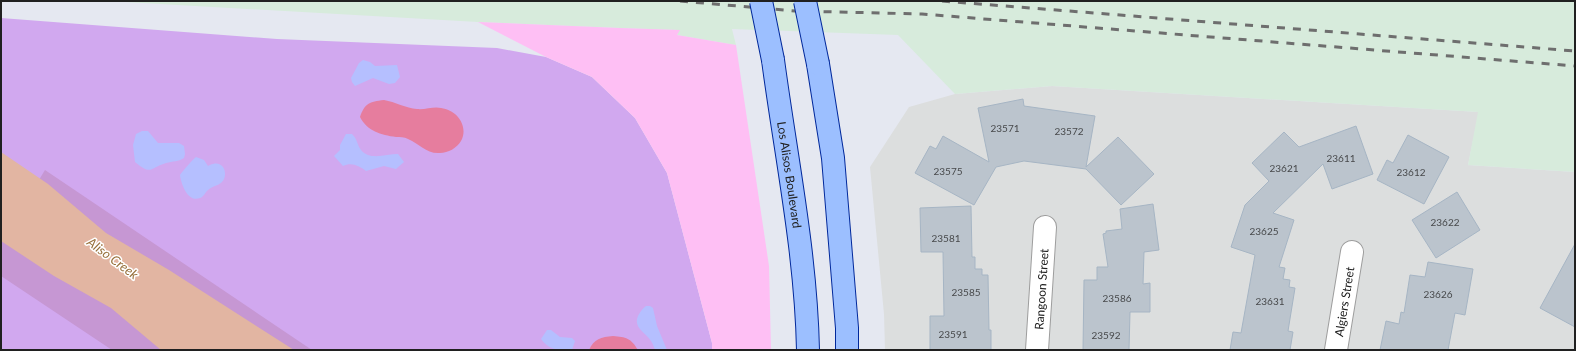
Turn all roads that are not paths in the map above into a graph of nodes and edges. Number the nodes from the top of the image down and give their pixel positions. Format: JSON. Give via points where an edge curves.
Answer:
{"nodes":[{"id":1,"x":761,"y":1,"type":"edge"},
{"id":2,"x":805,"y":1,"type":"edge"},
{"id":3,"x":1045,"y":227,"type":"dead end"},
{"id":4,"x":1352,"y":252,"type":"dead end"},
{"id":5,"x":808,"y":350,"type":"edge"},
{"id":6,"x":847,"y":350,"type":"edge"},
{"id":7,"x":1037,"y":350,"type":"edge"},
{"id":8,"x":1336,"y":350,"type":"edge"}],
"edges":[{"from":1,"to":5,"type":"main road","name":"Los Alisos Boulevard","bridge":true,"via":[[798,226]]},
{"from":2,"to":6,"type":"main road","bridge":true,"via":[[833,158]]},
{"from":3,"to":7,"type":"street","name":"Rangoon Street"},
{"from":4,"to":8,"type":"street","name":"Algiers Street"}]}
